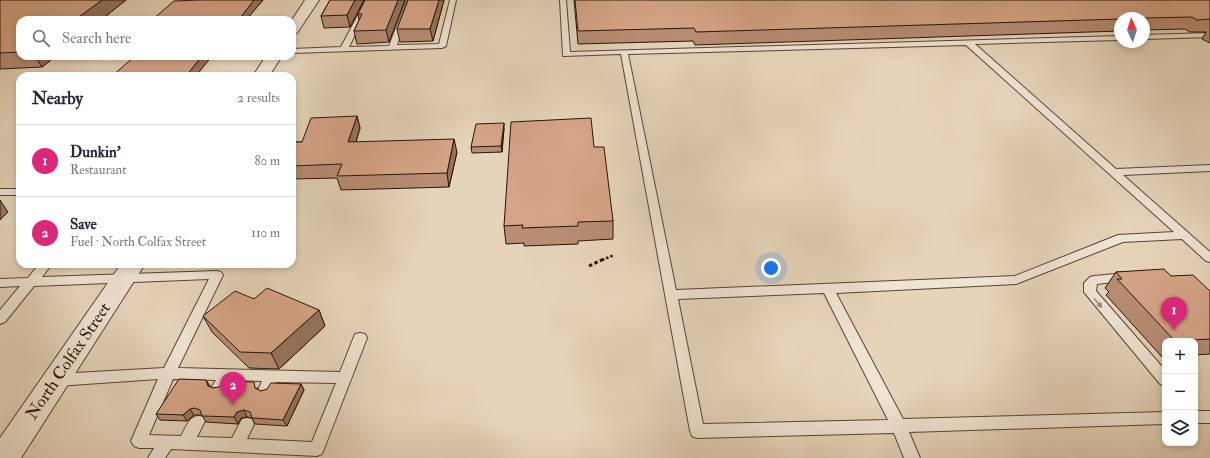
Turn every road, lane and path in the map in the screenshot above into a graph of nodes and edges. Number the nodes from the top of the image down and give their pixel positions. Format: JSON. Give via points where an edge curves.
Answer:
{"nodes":[{"id":1,"x":312,"y":0,"type":"edge"},
{"id":2,"x":369,"y":0,"type":"edge"},
{"id":3,"x":410,"y":0,"type":"edge"},
{"id":4,"x":454,"y":0,"type":"edge"},
{"id":5,"x":563,"y":0,"type":"edge"},
{"id":6,"x":296,"y":24,"type":"edge"},
{"id":7,"x":1210,"y":35,"type":"edge"},
{"id":8,"x":1150,"y":37,"type":"edge"},
{"id":9,"x":1114,"y":38,"type":"edge"},
{"id":10,"x":968,"y":42,"type":"junction"},
{"id":11,"x":392,"y":48,"type":"junction"},
{"id":12,"x":344,"y":49,"type":"junction"},
{"id":13,"x":296,"y":51,"type":"edge"},
{"id":14,"x":624,"y":52,"type":"junction"},
{"id":15,"x":271,"y":60,"type":"edge"},
{"id":16,"x":264,"y":72,"type":"edge"},
{"id":17,"x":1210,"y":168,"type":"edge"},
{"id":18,"x":1114,"y":172,"type":"junction"},
{"id":19,"x":0,"y":192,"type":"edge"},
{"id":20,"x":16,"y":192,"type":"edge"},
{"id":21,"x":1184,"y":235,"type":"junction"},
{"id":22,"x":614,"y":255,"type":"dead end"},
{"id":23,"x":1210,"y":258,"type":"edge"},
{"id":24,"x":589,"y":266,"type":"dead end"},
{"id":25,"x":43,"y":268,"type":"edge"},
{"id":26,"x":128,"y":271,"type":"edge"},
{"id":27,"x":1138,"y":276,"type":"edge"},
{"id":28,"x":31,"y":282,"type":"junction"},
{"id":29,"x":0,"y":283,"type":"edge"},
{"id":30,"x":828,"y":289,"type":"junction"},
{"id":31,"x":671,"y":295,"type":"junction"},
{"id":32,"x":0,"y":319,"type":"edge"},
{"id":33,"x":360,"y":338,"type":"dead end"},
{"id":34,"x":168,"y":372,"type":"junction"},
{"id":35,"x":227,"y":374,"type":"junction"},
{"id":36,"x":272,"y":376,"type":"junction"},
{"id":37,"x":1162,"y":376,"type":"edge"},
{"id":38,"x":345,"y":378,"type":"junction"},
{"id":39,"x":56,"y":380,"type":"junction"},
{"id":40,"x":218,"y":388,"type":"edge"},
{"id":41,"x":265,"y":390,"type":"edge"},
{"id":42,"x":1162,"y":418,"type":"edge"},
{"id":43,"x":198,"y":421,"type":"dead end"},
{"id":44,"x":247,"y":424,"type":"dead end"},
{"id":45,"x":899,"y":426,"type":"junction"},
{"id":46,"x":167,"y":442,"type":"junction"},
{"id":47,"x":185,"y":443,"type":"junction"},
{"id":48,"x":237,"y":445,"type":"junction"},
{"id":49,"x":306,"y":453,"type":"edge"},
{"id":50,"x":4,"y":458,"type":"edge"},
{"id":51,"x":156,"y":458,"type":"edge"},
{"id":52,"x":912,"y":458,"type":"edge"}],
"edges":[{"from":1,"to":6,"type":"street"},
{"from":2,"to":12,"type":"lane"},
{"from":3,"to":11,"type":"lane"},
{"from":4,"to":11,"type":"lane","via":[[442,46]]},
{"from":5,"to":14,"type":"lane","via":[[566,54]]},
{"from":7,"to":8,"type":"lane"},
{"from":9,"to":10,"type":"lane"},
{"from":10,"to":14,"type":"lane"},
{"from":10,"to":18,"type":"lane"},
{"from":11,"to":12,"type":"lane"},
{"from":12,"to":13,"type":"lane"},
{"from":14,"to":31,"type":"lane"},
{"from":15,"to":16,"type":"street"},
{"from":17,"to":18,"type":"lane"},
{"from":18,"to":21,"type":"lane"},
{"from":19,"to":20,"type":"lane"},
{"from":21,"to":23,"type":"lane"},
{"from":21,"to":30,"type":"lane","via":[[1122,238],[1016,280]]},
{"from":22,"to":24,"type":"path"},
{"from":25,"to":28,"type":"lane"},
{"from":26,"to":28,"type":"lane"},
{"from":26,"to":34,"type":"lane","via":[[217,275]]},
{"from":26,"to":39,"type":"street","name":"North Colfax Street"},
{"from":27,"to":37,"type":"lane","one_way":true,"via":[[1094,280],[1090,283],[1090,292]]},
{"from":28,"to":29,"type":"lane"},
{"from":28,"to":32,"type":"lane"},
{"from":30,"to":31,"type":"lane"},
{"from":30,"to":45,"type":"lane"},
{"from":31,"to":45,"type":"lane","via":[[697,431]]},
{"from":33,"to":38,"type":"lane"},
{"from":34,"to":35,"type":"lane"},
{"from":34,"to":39,"type":"lane"},
{"from":34,"to":46,"type":"lane","via":[[139,441]]},
{"from":35,"to":36,"type":"lane"},
{"from":35,"to":40,"type":"lane"},
{"from":36,"to":38,"type":"lane"},
{"from":36,"to":41,"type":"lane"},
{"from":38,"to":49,"type":"lane","via":[[317,449]]},
{"from":39,"to":50,"type":"street","name":"North Colfax Street"},
{"from":42,"to":45,"type":"lane"},
{"from":43,"to":47,"type":"lane"},
{"from":44,"to":48,"type":"lane"},
{"from":45,"to":52,"type":"lane"},
{"from":46,"to":47,"type":"lane"},
{"from":46,"to":51,"type":"lane"},
{"from":47,"to":48,"type":"lane"},
{"from":48,"to":49,"type":"lane"}]}
